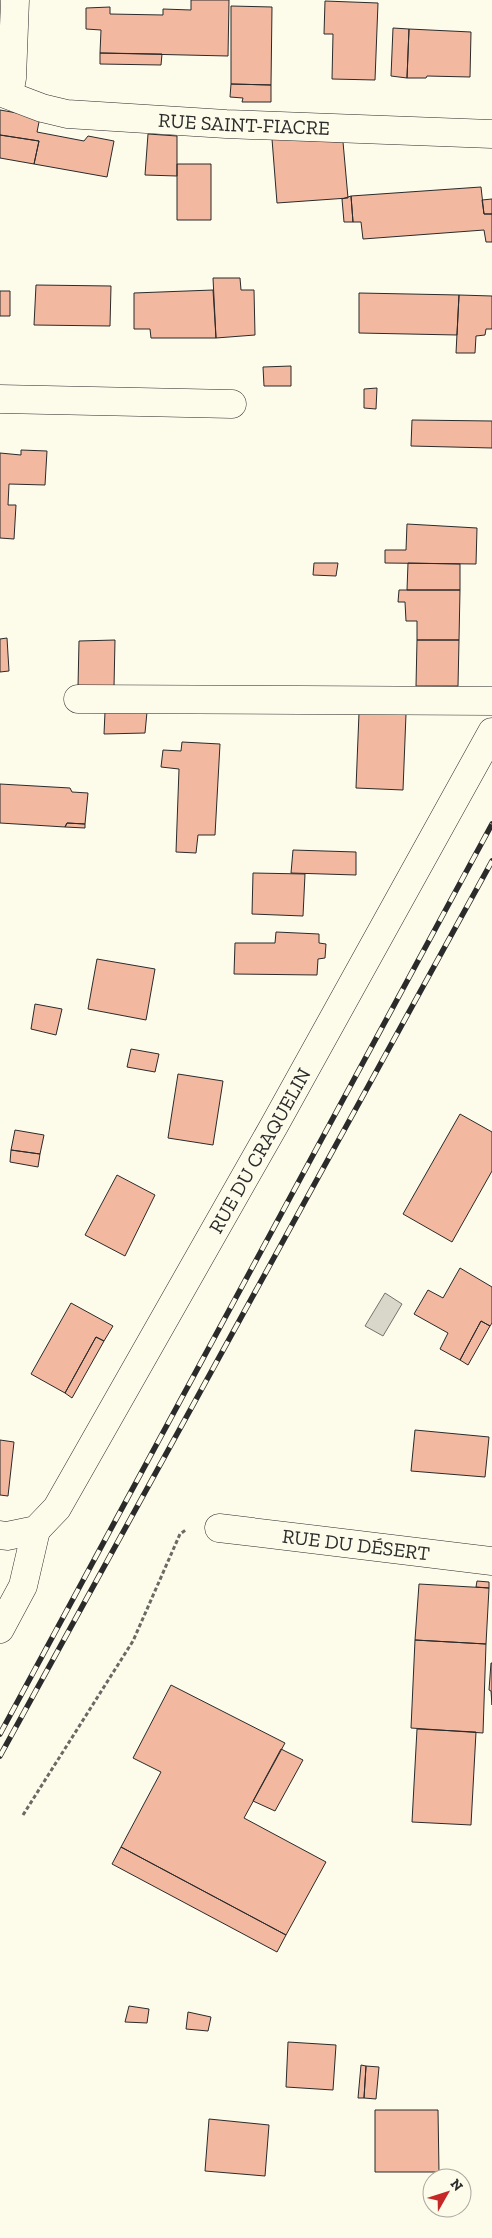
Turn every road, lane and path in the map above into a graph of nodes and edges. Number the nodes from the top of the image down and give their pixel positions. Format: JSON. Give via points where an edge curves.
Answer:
{"nodes":[{"id":1,"x":15,"y":0,"type":"edge"},
{"id":2,"x":4,"y":93,"type":"edge"},
{"id":3,"x":492,"y":134,"type":"edge"},
{"id":4,"x":0,"y":399,"type":"edge"},
{"id":5,"x":232,"y":404,"type":"dead end"},
{"id":6,"x":78,"y":698,"type":"dead end"},
{"id":7,"x":492,"y":701,"type":"edge"},
{"id":8,"x":492,"y":732,"type":"edge"},
{"id":9,"x":219,"y":1528,"type":"joint"},
{"id":10,"x":36,"y":1530,"type":"junction"},
{"id":11,"x":0,"y":1535,"type":"edge"},
{"id":12,"x":492,"y":1560,"type":"edge"},
{"id":13,"x":0,"y":1629,"type":"edge"},
{"id":14,"x":23,"y":1815,"type":"dead end"}],
"edges":[{"from":1,"to":2,"type":"street","via":[[12,78]]},
{"from":2,"to":3,"type":"street","name":"RUE SAINT-FIACRE","via":[[67,114],[226,124]]},
{"from":4,"to":5,"type":"street"},
{"from":6,"to":7,"type":"street"},
{"from":8,"to":10,"type":"street","name":"RUE DU CRAQUELIN","via":[[275,1124],[61,1500]]},
{"from":9,"to":12,"type":"street","name":"RUE DU DÉSERT"},
{"from":9,"to":14,"type":"path","via":[[192,1525],[180,1534],[133,1642]]},
{"from":10,"to":11,"type":"street"},
{"from":10,"to":13,"type":"street","via":[[23,1586]]}]}
